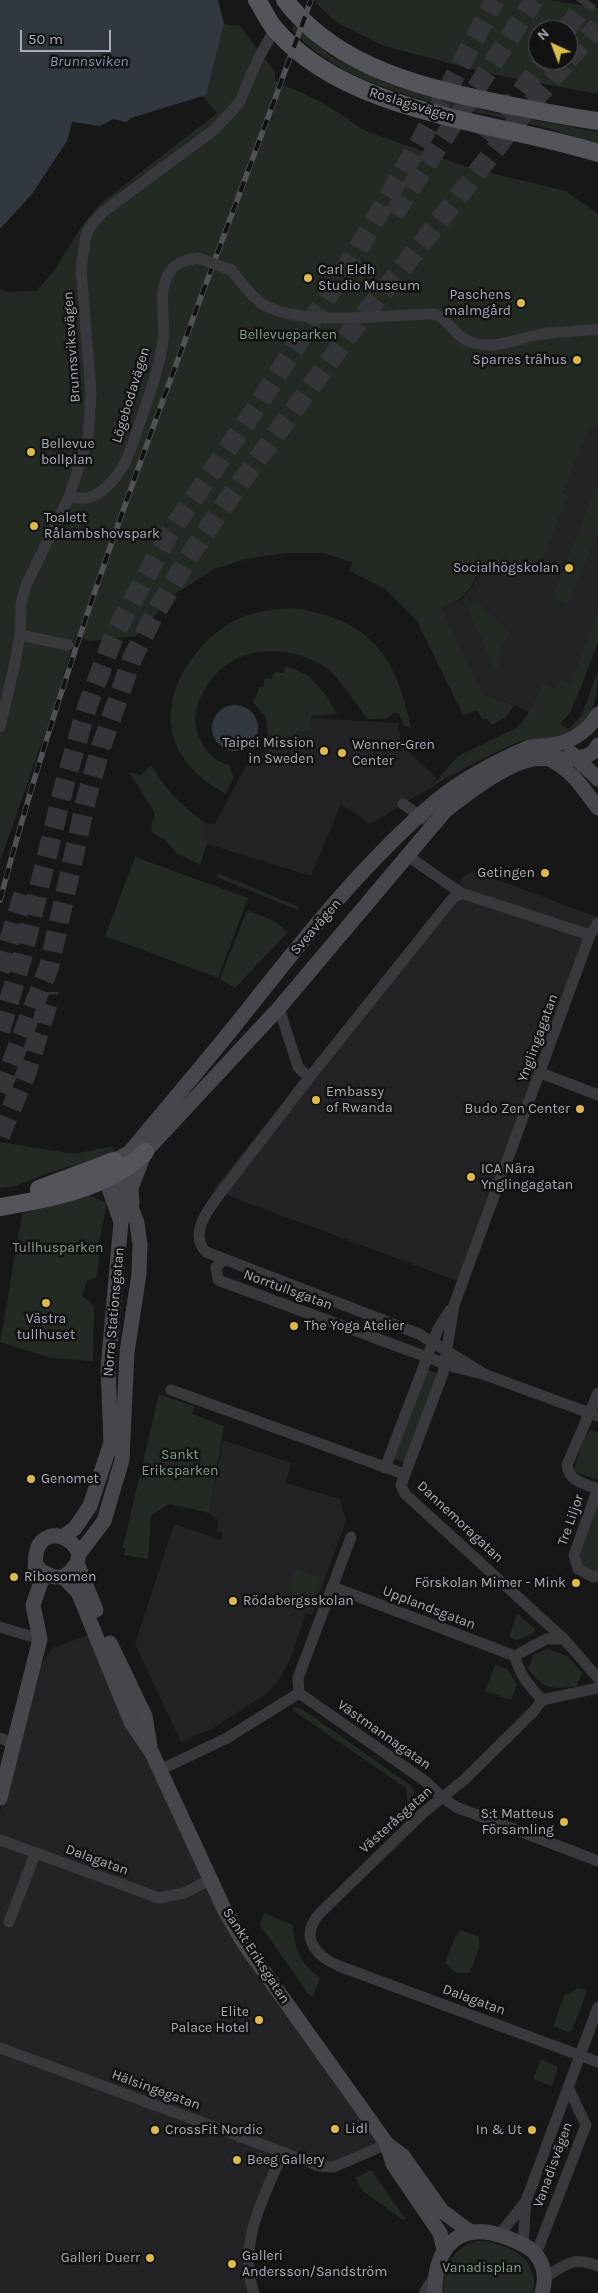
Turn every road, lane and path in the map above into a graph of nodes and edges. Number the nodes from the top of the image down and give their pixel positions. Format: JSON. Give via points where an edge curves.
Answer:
{"nodes":[{"id":1,"x":258,"y":0,"type":"edge"},
{"id":2,"x":285,"y":0,"type":"edge"},
{"id":3,"x":275,"y":29,"type":"junction"},
{"id":4,"x":598,"y":121,"type":"edge"},
{"id":5,"x":598,"y":153,"type":"edge"},
{"id":6,"x":598,"y":329,"type":"edge"},
{"id":7,"x":69,"y":497,"type":"junction"},
{"id":8,"x":20,"y":635,"type":"junction"},
{"id":9,"x":68,"y":645,"type":"dead end"},
{"id":10,"x":598,"y":714,"type":"edge"},
{"id":11,"x":0,"y":727,"type":"edge"},
{"id":12,"x":598,"y":728,"type":"edge"},
{"id":13,"x":557,"y":744,"type":"junction"},
{"id":14,"x":598,"y":746,"type":"edge"},
{"id":15,"x":547,"y":758,"type":"junction"},
{"id":16,"x":577,"y":758,"type":"junction"},
{"id":17,"x":577,"y":778,"type":"junction"},
{"id":18,"x":598,"y":779,"type":"edge"},
{"id":19,"x":403,"y":804,"type":"dead end"},
{"id":20,"x":598,"y":808,"type":"edge"},
{"id":21,"x":420,"y":816,"type":"junction"},
{"id":22,"x":434,"y":826,"type":"junction"},
{"id":23,"x":408,"y":856,"type":"junction"},
{"id":24,"x":461,"y":893,"type":"junction"},
{"id":25,"x":598,"y":922,"type":"edge"},
{"id":26,"x":590,"y":935,"type":"junction"},
{"id":27,"x":279,"y":1008,"type":"junction"},
{"id":28,"x":541,"y":1073,"type":"junction"},
{"id":29,"x":309,"y":1078,"type":"junction"},
{"id":30,"x":598,"y":1095,"type":"edge"},
{"id":31,"x":145,"y":1152,"type":"junction"},
{"id":32,"x":110,"y":1170,"type":"junction"},
{"id":33,"x":81,"y":1188,"type":"junction"},
{"id":34,"x":0,"y":1196,"type":"edge"},
{"id":35,"x":115,"y":1204,"type":"junction"},
{"id":36,"x":0,"y":1207,"type":"edge"},
{"id":37,"x":132,"y":1210,"type":"junction"},
{"id":38,"x":225,"y":1259,"type":"junction"},
{"id":39,"x":454,"y":1305,"type":"junction"},
{"id":40,"x":433,"y":1342,"type":"junction"},
{"id":41,"x":445,"y":1350,"type":"junction"},
{"id":42,"x":427,"y":1357,"type":"junction"},
{"id":43,"x":444,"y":1363,"type":"junction"},
{"id":44,"x":486,"y":1375,"type":"junction"},
{"id":45,"x":170,"y":1390,"type":"dead end"},
{"id":46,"x":598,"y":1394,"type":"edge"},
{"id":47,"x":594,"y":1415,"type":"edge"},
{"id":48,"x":385,"y":1468,"type":"junction"},
{"id":49,"x":404,"y":1474,"type":"junction"},
{"id":50,"x":598,"y":1489,"type":"edge"},
{"id":51,"x":63,"y":1537,"type":"junction"},
{"id":52,"x":352,"y":1537,"type":"dead end"},
{"id":53,"x":78,"y":1558,"type":"junction"},
{"id":54,"x":42,"y":1570,"type":"junction"},
{"id":55,"x":63,"y":1576,"type":"junction"},
{"id":56,"x":598,"y":1576,"type":"edge"},
{"id":57,"x":333,"y":1587,"type":"junction"},
{"id":58,"x":0,"y":1627,"type":"edge"},
{"id":59,"x":40,"y":1639,"type":"junction"},
{"id":60,"x":564,"y":1640,"type":"junction"},
{"id":61,"x":515,"y":1656,"type":"junction"},
{"id":62,"x":598,"y":1678,"type":"edge"},
{"id":63,"x":598,"y":1688,"type":"edge"},
{"id":64,"x":299,"y":1693,"type":"junction"},
{"id":65,"x":542,"y":1700,"type":"junction"},
{"id":66,"x":6,"y":1740,"type":"edge"},
{"id":67,"x":152,"y":1753,"type":"junction"},
{"id":68,"x":160,"y":1770,"type":"junction"},
{"id":69,"x":0,"y":1798,"type":"edge"},
{"id":70,"x":443,"y":1798,"type":"junction"},
{"id":71,"x":0,"y":1840,"type":"edge"},
{"id":72,"x":35,"y":1854,"type":"junction"},
{"id":73,"x":598,"y":1861,"type":"edge"},
{"id":74,"x":211,"y":1879,"type":"junction"},
{"id":75,"x":9,"y":1922,"type":"dead end"},
{"id":76,"x":339,"y":1966,"type":"joint"},
{"id":77,"x":598,"y":2007,"type":"edge"},
{"id":78,"x":595,"y":2022,"type":"edge"},
{"id":79,"x":0,"y":2048,"type":"edge"},
{"id":80,"x":580,"y":2055,"type":"junction"},
{"id":81,"x":598,"y":2062,"type":"edge"},
{"id":82,"x":568,"y":2087,"type":"junction"},
{"id":83,"x":387,"y":2144,"type":"junction"},
{"id":84,"x":283,"y":2153,"type":"junction"},
{"id":85,"x":526,"y":2201,"type":"junction"},
{"id":86,"x":469,"y":2231,"type":"junction"},
{"id":87,"x":500,"y":2234,"type":"junction"},
{"id":88,"x":523,"y":2244,"type":"junction"},
{"id":89,"x":444,"y":2250,"type":"junction"},
{"id":90,"x":536,"y":2254,"type":"junction"},
{"id":91,"x":598,"y":2266,"type":"edge"},
{"id":92,"x":435,"y":2275,"type":"junction"},
{"id":93,"x":545,"y":2278,"type":"junction"},
{"id":94,"x":254,"y":2293,"type":"edge"},
{"id":95,"x":424,"y":2293,"type":"edge"},
{"id":96,"x":435,"y":2293,"type":"edge"},
{"id":97,"x":542,"y":2293,"type":"edge"}],
"edges":[{"from":1,"to":3,"type":"main road","name":"Roslagsvägen"},
{"from":2,"to":4,"type":"main road","name":"Roslagsvägen","via":[[296,14],[337,48],[384,71],[476,98]]},
{"from":3,"to":5,"type":"main road","name":"Roslagsvägen","via":[[324,69],[372,94],[439,115],[552,139]]},
{"from":3,"to":7,"type":"street","name":"Brunnsviksvägen","via":[[231,112],[214,130],[103,212],[86,235],[81,268],[91,414],[82,460]]},
{"from":6,"to":7,"type":"street","name":"Lögebodavägen","bridge":true,"via":[[536,335],[500,345],[483,344],[462,337],[435,314],[354,318],[307,316],[263,304],[231,270],[198,258],[183,260],[167,277],[163,291],[163,340],[158,365],[122,468],[94,496]]},
{"from":7,"to":8,"type":"street","name":"Brunnsviksvägen","via":[[26,585],[21,604]]},
{"from":8,"to":9,"type":"street"},
{"from":8,"to":11,"type":"street","name":"Brunnsviksvägen"},
{"from":10,"to":13,"type":"main road","name":"Sveavägen","via":[[577,737]]},
{"from":12,"to":16,"type":"main road"},
{"from":13,"to":16,"type":"main road"},
{"from":13,"to":21,"type":"main road","name":"Sveavägen","via":[[530,747],[494,763],[448,792]]},
{"from":14,"to":16,"type":"main road","via":[[591,754]]},
{"from":15,"to":16,"type":"main road","name":"Sveavägen"},
{"from":15,"to":17,"type":"main road"},
{"from":15,"to":22,"type":"main road","name":"Sveavägen","via":[[530,760],[498,774],[446,810]]},
{"from":16,"to":17,"type":"main road"},
{"from":16,"to":18,"type":"main road"},
{"from":17,"to":20,"type":"main road"},
{"from":19,"to":21,"type":"street"},
{"from":21,"to":22,"type":"street"},
{"from":21,"to":32,"type":"main road","name":"Sveavägen","via":[[361,874],[130,1152]]},
{"from":22,"to":23,"type":"main road","name":"Sveavägen"},
{"from":23,"to":24,"type":"street"},
{"from":23,"to":27,"type":"main road","name":"Sveavägen"},
{"from":24,"to":26,"type":"street"},
{"from":24,"to":29,"type":"street","via":[[452,899]]},
{"from":25,"to":26,"type":"street","name":"Ynglingagatan"},
{"from":26,"to":28,"type":"street","name":"Ynglingagatan"},
{"from":27,"to":29,"type":"street","via":[[298,1066]]},
{"from":27,"to":31,"type":"main road","name":"Sveavägen"},
{"from":28,"to":30,"type":"street"},
{"from":28,"to":39,"type":"street","name":"Ynglingagatan"},
{"from":29,"to":38,"type":"street","name":"Norrtullsgatan","via":[[219,1195],[200,1229],[199,1245],[206,1252]]},
{"from":31,"to":32,"type":"main road"},
{"from":31,"to":37,"type":"main road","via":[[131,1188]]},
{"from":32,"to":33,"type":"main road"},
{"from":32,"to":34,"type":"main road"},
{"from":32,"to":35,"type":"main road"},
{"from":32,"to":37,"type":"main road"},
{"from":33,"to":35,"type":"main road","via":[[106,1194]]},
{"from":33,"to":36,"type":"main road"},
{"from":35,"to":51,"type":"main road","name":"Norra Stationsgatan","via":[[121,1222],[108,1369],[111,1442],[90,1506],[75,1528]]},
{"from":37,"to":53,"type":"main road","name":"Norra Stationsgatan","via":[[140,1244],[139,1274],[127,1352],[122,1460],[104,1520]]},
{"from":38,"to":40,"type":"street","name":"Norrtullsgatan"},
{"from":38,"to":42,"type":"street","name":"Norrtullsgatan","via":[[216,1267],[218,1280]]},
{"from":39,"to":40,"type":"street","name":"Ynglingagatan"},
{"from":39,"to":41,"type":"street","name":"Ynglingagatan"},
{"from":40,"to":41,"type":"street","name":"Norrtullsgatan"},
{"from":40,"to":42,"type":"street","name":"Ynglingagatan"},
{"from":41,"to":43,"type":"street","name":"Ynglingagatan"},
{"from":41,"to":44,"type":"street","name":"Norrtullsgatan"},
{"from":42,"to":43,"type":"street","name":"Norrtullsgatan"},
{"from":42,"to":48,"type":"street","name":"Ynglingagatan"},
{"from":43,"to":44,"type":"street","name":"Norrtullsgatan"},
{"from":43,"to":49,"type":"street","name":"Ynglingagatan"},
{"from":44,"to":47,"type":"street","name":"Norrtullsgatan"},
{"from":45,"to":48,"type":"street","name":"Dannemoragatan"},
{"from":46,"to":47,"type":"street","name":"Tre Liljor"},
{"from":47,"to":50,"type":"street","name":"Tre Liljor","via":[[567,1465],[572,1478]]},
{"from":48,"to":49,"type":"street","name":"Dannemoragatan"},
{"from":49,"to":60,"type":"street","name":"Dannemoragatan","via":[[402,1485],[405,1494]]},
{"from":50,"to":56,"type":"street","name":"Tre Liljor","via":[[574,1555],[578,1569],[593,1577]]},
{"from":51,"to":53,"type":"main road","via":[[75,1544]]},
{"from":51,"to":54,"type":"main road","name":"Norra Stationsgatan","via":[[54,1536],[40,1544],[35,1556]]},
{"from":52,"to":57,"type":"street"},
{"from":53,"to":55,"type":"main road","name":"Norra Stationsgatan","via":[[70,1572]]},
{"from":53,"to":67,"type":"main road","name":"Sankt Eriksgatan","via":[[105,1633],[145,1716]]},
{"from":54,"to":55,"type":"main road"},
{"from":54,"to":59,"type":"main road","name":"Norra Stationsgatan","via":[[33,1605]]},
{"from":55,"to":67,"type":"main road","name":"Sankt Eriksgatan","via":[[78,1592],[131,1722]]},
{"from":57,"to":61,"type":"street","name":"Upplandsgatan"},
{"from":57,"to":64,"type":"street","via":[[298,1678]]},
{"from":58,"to":59,"type":"street"},
{"from":59,"to":66,"type":"main road","name":"Norra Stationsgatan"},
{"from":60,"to":61,"type":"street","via":[[546,1639]]},
{"from":60,"to":62,"type":"street","name":"Dannemoragatan"},
{"from":61,"to":65,"type":"street","via":[[525,1681]]},
{"from":63,"to":65,"type":"street"},
{"from":64,"to":68,"type":"street","via":[[227,1738]]},
{"from":64,"to":70,"type":"street","name":"Västmannagatan","via":[[425,1781]]},
{"from":65,"to":70,"type":"street","name":"Västeråsgatan"},
{"from":66,"to":69,"type":"main road","name":"Norra Stationsgatan"},
{"from":67,"to":68,"type":"main road","name":"Sankt Eriksgatan"},
{"from":68,"to":74,"type":"main road","name":"Sankt Eriksgatan"},
{"from":70,"to":73,"type":"street","name":"Västmannagatan","via":[[466,1812]]},
{"from":70,"to":76,"type":"street","name":"Västeråsgatan","via":[[423,1813],[312,1921],[310,1939],[314,1950]]},
{"from":71,"to":72,"type":"street","name":"Dalagatan"},
{"from":72,"to":74,"type":"street","name":"Dalagatan","via":[[159,1898],[184,1893]]},
{"from":72,"to":75,"type":"street"},
{"from":74,"to":83,"type":"main road","name":"Sankt Eriksgatan","via":[[245,1945]]},
{"from":76,"to":80,"type":"street","name":"Dalagatan"},
{"from":77,"to":78,"type":"street","name":"Vanadisvägen"},
{"from":78,"to":80,"type":"street","name":"Vanadisvägen"},
{"from":79,"to":84,"type":"street","name":"Hälsingegatan"},
{"from":80,"to":81,"type":"street","name":"Dalagatan"},
{"from":80,"to":82,"type":"street","name":"Vanadisvägen"},
{"from":82,"to":85,"type":"street","name":"Vanadisvägen"},
{"from":82,"to":90,"type":"street","name":"Vanadisvägen","via":[[586,2125]]},
{"from":83,"to":84,"type":"street","name":"Hälsingegatan","via":[[334,2167],[320,2166]]},
{"from":83,"to":86,"type":"main road","name":"Sankt Eriksgatan","via":[[403,2156],[442,2211]]},
{"from":83,"to":89,"type":"main road","name":"Sankt Eriksgatan","via":[[393,2164],[440,2233]]},
{"from":84,"to":94,"type":"street","via":[[255,2216],[250,2271]]},
{"from":85,"to":87,"type":"street","name":"Vanadisvägen"},
{"from":85,"to":88,"type":"street","name":"Vanadisvägen"},
{"from":86,"to":87,"type":"main road"},
{"from":86,"to":89,"type":"main road"},
{"from":87,"to":88,"type":"main road"},
{"from":88,"to":90,"type":"main road"},
{"from":89,"to":92,"type":"main road"},
{"from":90,"to":93,"type":"main road"},
{"from":91,"to":93,"type":"street","via":[[582,2260],[572,2262]]},
{"from":92,"to":95,"type":"street"},
{"from":92,"to":96,"type":"main road"},
{"from":93,"to":97,"type":"main road"}]}
